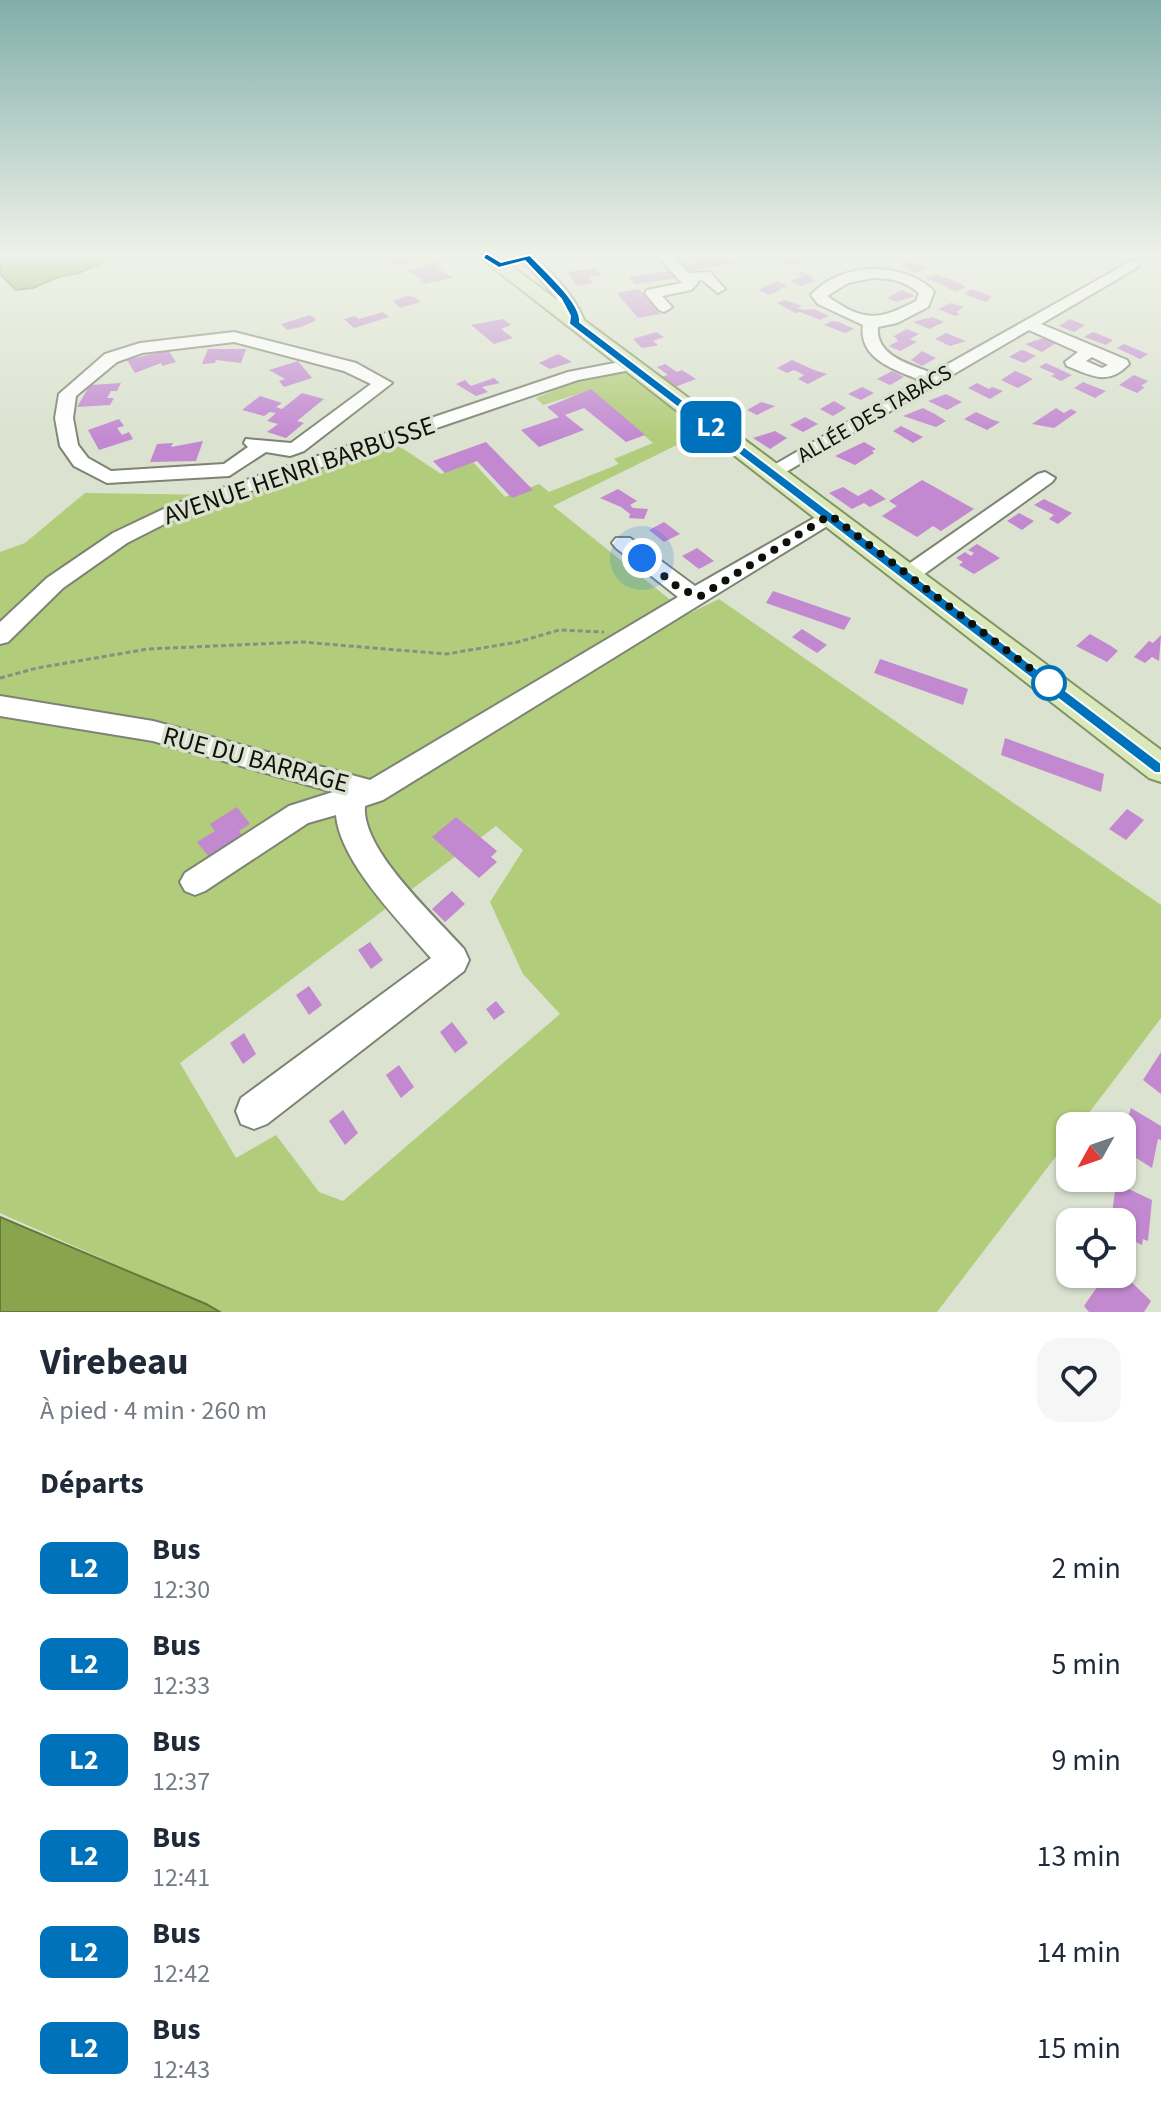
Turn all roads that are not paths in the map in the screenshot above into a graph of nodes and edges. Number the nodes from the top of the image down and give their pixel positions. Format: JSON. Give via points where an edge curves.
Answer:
{"nodes":[{"id":1,"x":566,"y":317,"type":"edge"},
{"id":2,"x":575,"y":317,"type":"edge"},
{"id":3,"x":858,"y":317,"type":"edge"},
{"id":4,"x":897,"y":317,"type":"edge"},
{"id":5,"x":1040,"y":317,"type":"edge"},
{"id":6,"x":572,"y":322,"type":"junction"},
{"id":7,"x":871,"y":323,"type":"junction"},
{"id":8,"x":1028,"y":324,"type":"junction"},
{"id":9,"x":1091,"y":351,"type":"dead end"},
{"id":10,"x":630,"y":365,"type":"junction"},
{"id":11,"x":933,"y":379,"type":"junction"},
{"id":12,"x":329,"y":422,"type":"junction"},
{"id":13,"x":387,"y":438,"type":"junction"},
{"id":14,"x":772,"y":472,"type":"junction"},
{"id":15,"x":1045,"y":478,"type":"dead end"},
{"id":16,"x":830,"y":515,"type":"junction"},
{"id":17,"x":623,"y":543,"type":"dead end"},
{"id":18,"x":908,"y":575,"type":"junction"},
{"id":19,"x":699,"y":597,"type":"junction"},
{"id":20,"x":0,"y":636,"type":"edge"},
{"id":21,"x":0,"y":706,"type":"edge"},
{"id":22,"x":1161,"y":768,"type":"edge"},
{"id":23,"x":363,"y":795,"type":"junction"},
{"id":24,"x":195,"y":882,"type":"dead end"},
{"id":25,"x":254,"y":1111,"type":"dead end"}],
"edges":[{"from":1,"to":6,"type":"main road"},
{"from":2,"to":6,"type":"street"},
{"from":3,"to":7,"type":"street"},
{"from":4,"to":7,"type":"street"},
{"from":5,"to":8,"type":"street","name":"ALLÉE DES TABACS"},
{"from":6,"to":10,"type":"main road"},
{"from":7,"to":11,"type":"street","via":[[868,333],[878,354]]},
{"from":8,"to":9,"type":"street"},
{"from":8,"to":11,"type":"street","name":"ALLÉE DES TABACS"},
{"from":10,"to":13,"type":"street","name":"AVENUE HENRI BARBUSSE","via":[[574,376]]},
{"from":10,"to":14,"type":"main road"},
{"from":11,"to":14,"type":"street","name":"ALLÉE DES TABACS"},
{"from":12,"to":12,"type":"street","via":[[291,450],[258,444],[229,470],[107,477],[81,462],[69,446],[64,418],[68,394],[111,358],[140,348],[234,337],[350,367],[383,383]]},
{"from":12,"to":13,"type":"street"},
{"from":13,"to":20,"type":"street","name":"AVENUE HENRI BARBUSSE","via":[[179,509],[120,538],[55,583]]},
{"from":14,"to":16,"type":"main road"},
{"from":15,"to":18,"type":"street"},
{"from":16,"to":18,"type":"main road"},
{"from":16,"to":19,"type":"street","name":"RUE DU BARRAGE"},
{"from":17,"to":19,"type":"street","via":[[679,588]]},
{"from":18,"to":22,"type":"main road"},
{"from":19,"to":23,"type":"street","name":"RUE DU BARRAGE"},
{"from":21,"to":23,"type":"street","name":"RUE DU BARRAGE","via":[[153,731]]},
{"from":23,"to":24,"type":"street","via":[[299,814]]},
{"from":23,"to":25,"type":"street","via":[[349,813],[354,829],[399,896],[453,960]]}]}
